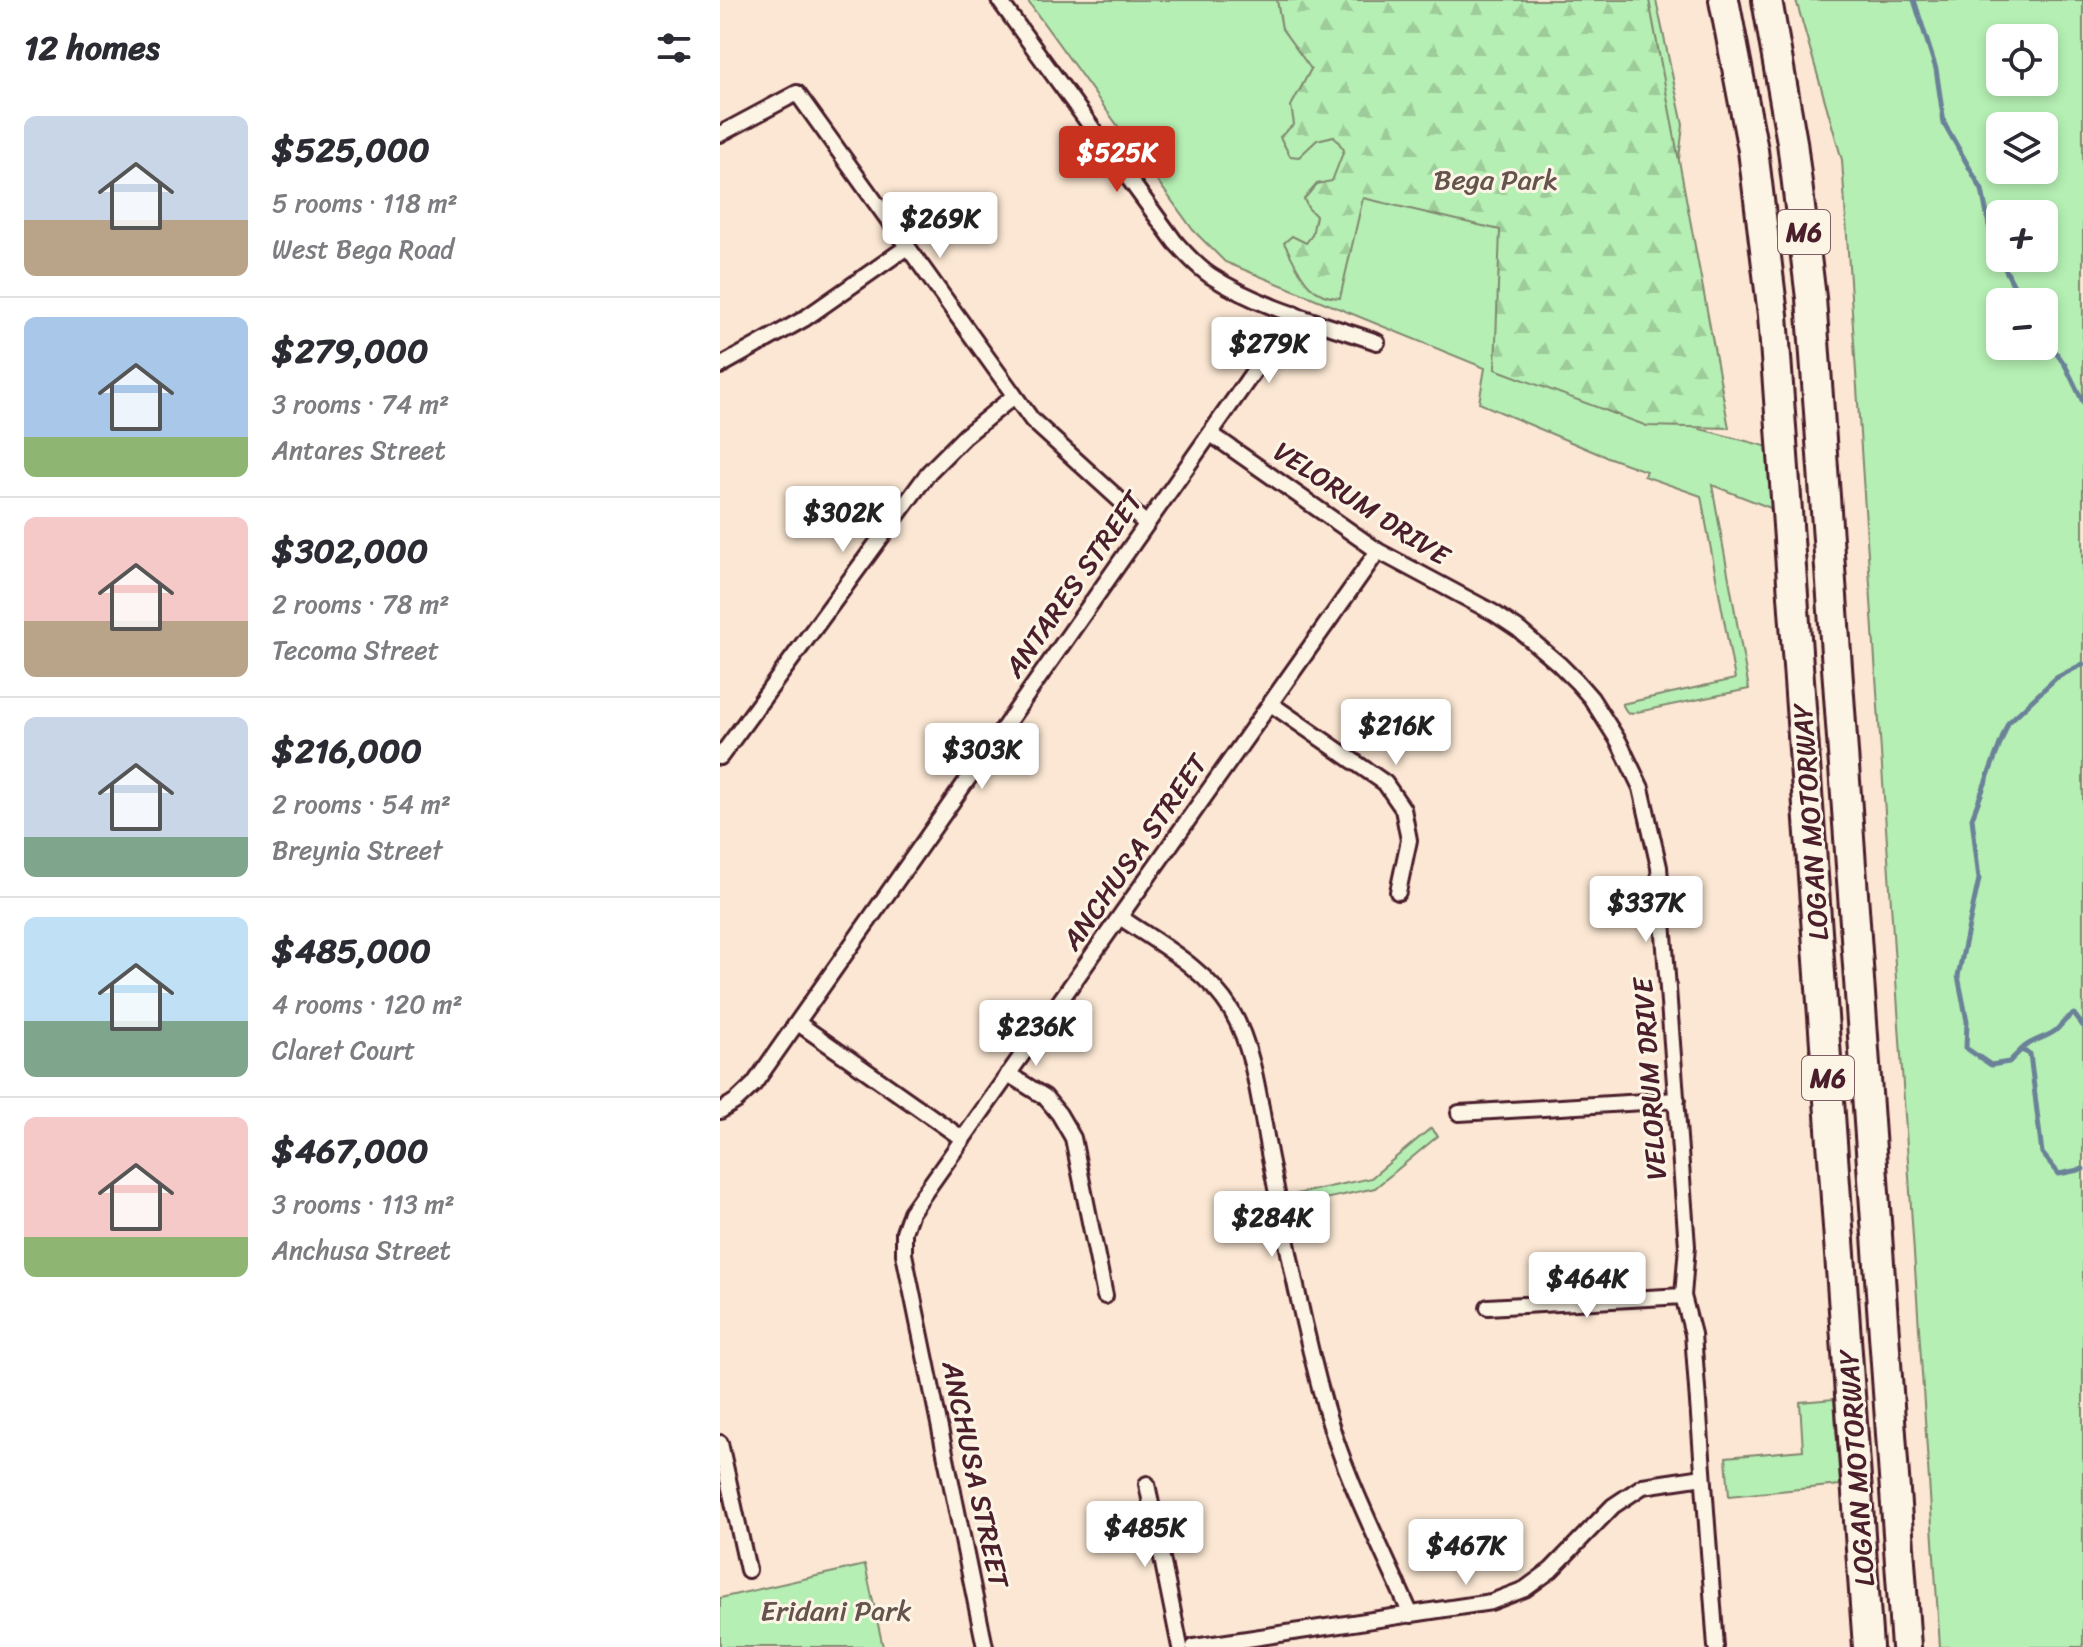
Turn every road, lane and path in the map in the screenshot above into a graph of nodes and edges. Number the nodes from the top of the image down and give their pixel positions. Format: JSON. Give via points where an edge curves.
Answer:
{"nodes":[{"id":1,"x":999,"y":0,"type":"edge"},
{"id":2,"x":1724,"y":0,"type":"edge"},
{"id":3,"x":1767,"y":0,"type":"edge"},
{"id":4,"x":720,"y":134,"type":"edge"},
{"id":5,"x":907,"y":247,"type":"junction"},
{"id":6,"x":1294,"y":314,"type":"junction"},
{"id":7,"x":1377,"y":342,"type":"dead end"},
{"id":8,"x":720,"y":366,"type":"edge"},
{"id":9,"x":1014,"y":396,"type":"junction"},
{"id":10,"x":1211,"y":434,"type":"junction"},
{"id":11,"x":1146,"y":524,"type":"junction"},
{"id":12,"x":1378,"y":551,"type":"junction"},
{"id":13,"x":1271,"y":704,"type":"junction"},
{"id":14,"x":720,"y":757,"type":"edge"},
{"id":15,"x":1398,"y":892,"type":"dead end"},
{"id":16,"x":1120,"y":917,"type":"junction"},
{"id":17,"x":798,"y":1023,"type":"junction"},
{"id":18,"x":1008,"y":1074,"type":"junction"},
{"id":19,"x":1677,"y":1100,"type":"junction"},
{"id":20,"x":720,"y":1111,"type":"edge"},
{"id":21,"x":1459,"y":1113,"type":"dead end"},
{"id":22,"x":963,"y":1139,"type":"junction"},
{"id":23,"x":1105,"y":1296,"type":"dead end"},
{"id":24,"x":1683,"y":1296,"type":"junction"},
{"id":25,"x":1488,"y":1307,"type":"dead end"},
{"id":26,"x":720,"y":1443,"type":"edge"},
{"id":27,"x":1703,"y":1477,"type":"junction"},
{"id":28,"x":1147,"y":1484,"type":"dead end"},
{"id":29,"x":748,"y":1570,"type":"dead end"},
{"id":30,"x":1411,"y":1615,"type":"junction"},
{"id":31,"x":1299,"y":1631,"type":"junction"},
{"id":32,"x":985,"y":1647,"type":"edge"},
{"id":33,"x":1180,"y":1647,"type":"edge"},
{"id":34,"x":1194,"y":1647,"type":"edge"},
{"id":35,"x":1302,"y":1647,"type":"edge"},
{"id":36,"x":1716,"y":1647,"type":"edge"},
{"id":37,"x":1868,"y":1647,"type":"edge"},
{"id":38,"x":1906,"y":1647,"type":"edge"}],
"edges":[{"from":1,"to":6,"type":"street","via":[[1175,242],[1210,276]]},
{"from":2,"to":37,"type":"highway","name":"LOGAN MOTORWAY","number":"M6","via":[[1763,219],[1784,453]]},
{"from":3,"to":38,"type":"highway","name":"LOGAN MOTORWAY","number":"M6","via":[[1811,298]]},
{"from":4,"to":5,"type":"street","via":[[797,93]]},
{"from":5,"to":8,"type":"street","via":[[804,319]]},
{"from":5,"to":9,"type":"street"},
{"from":6,"to":7,"type":"street"},
{"from":6,"to":10,"type":"street","name":"ANTARES STREET"},
{"from":9,"to":11,"type":"street","via":[[1046,434]]},
{"from":9,"to":14,"type":"street","via":[[929,472]]},
{"from":10,"to":11,"type":"street","name":"ANTARES STREET"},
{"from":10,"to":12,"type":"street","name":"VELORUM DRIVE"},
{"from":11,"to":17,"type":"street","name":"ANTARES STREET"},
{"from":12,"to":13,"type":"street","name":"ANCHUSA STREET"},
{"from":12,"to":19,"type":"street","name":"VELORUM DRIVE","via":[[1494,613],[1539,646],[1591,698],[1619,742],[1641,788],[1659,867]]},
{"from":13,"to":15,"type":"street","via":[[1385,783],[1403,809],[1409,840]]},
{"from":13,"to":16,"type":"street","name":"ANCHUSA STREET"},
{"from":16,"to":18,"type":"street","name":"ANCHUSA STREET"},
{"from":16,"to":30,"type":"street","via":[[1197,970],[1232,1012],[1243,1038],[1325,1407]]},
{"from":17,"to":20,"type":"street","name":"ANTARES STREET","via":[[754,1084]]},
{"from":17,"to":22,"type":"street"},
{"from":18,"to":22,"type":"street","name":"ANCHUSA STREET"},
{"from":18,"to":23,"type":"street","via":[[1045,1097],[1073,1138]]},
{"from":19,"to":21,"type":"street"},
{"from":19,"to":24,"type":"street","name":"VELORUM DRIVE","via":[[1687,1246]]},
{"from":22,"to":32,"type":"street","name":"ANCHUSA STREET","via":[[911,1212],[904,1254]]},
{"from":24,"to":25,"type":"street"},
{"from":24,"to":27,"type":"street","name":"VELORUM DRIVE","via":[[1693,1334]]},
{"from":26,"to":29,"type":"street"},
{"from":27,"to":30,"type":"street","via":[[1643,1486],[1613,1506],[1551,1570],[1525,1589],[1491,1602]]},
{"from":27,"to":36,"type":"street","name":"VELORUM DRIVE"},
{"from":28,"to":33,"type":"street"},
{"from":30,"to":31,"type":"street"},
{"from":31,"to":34,"type":"street"},
{"from":31,"to":35,"type":"street"}]}
